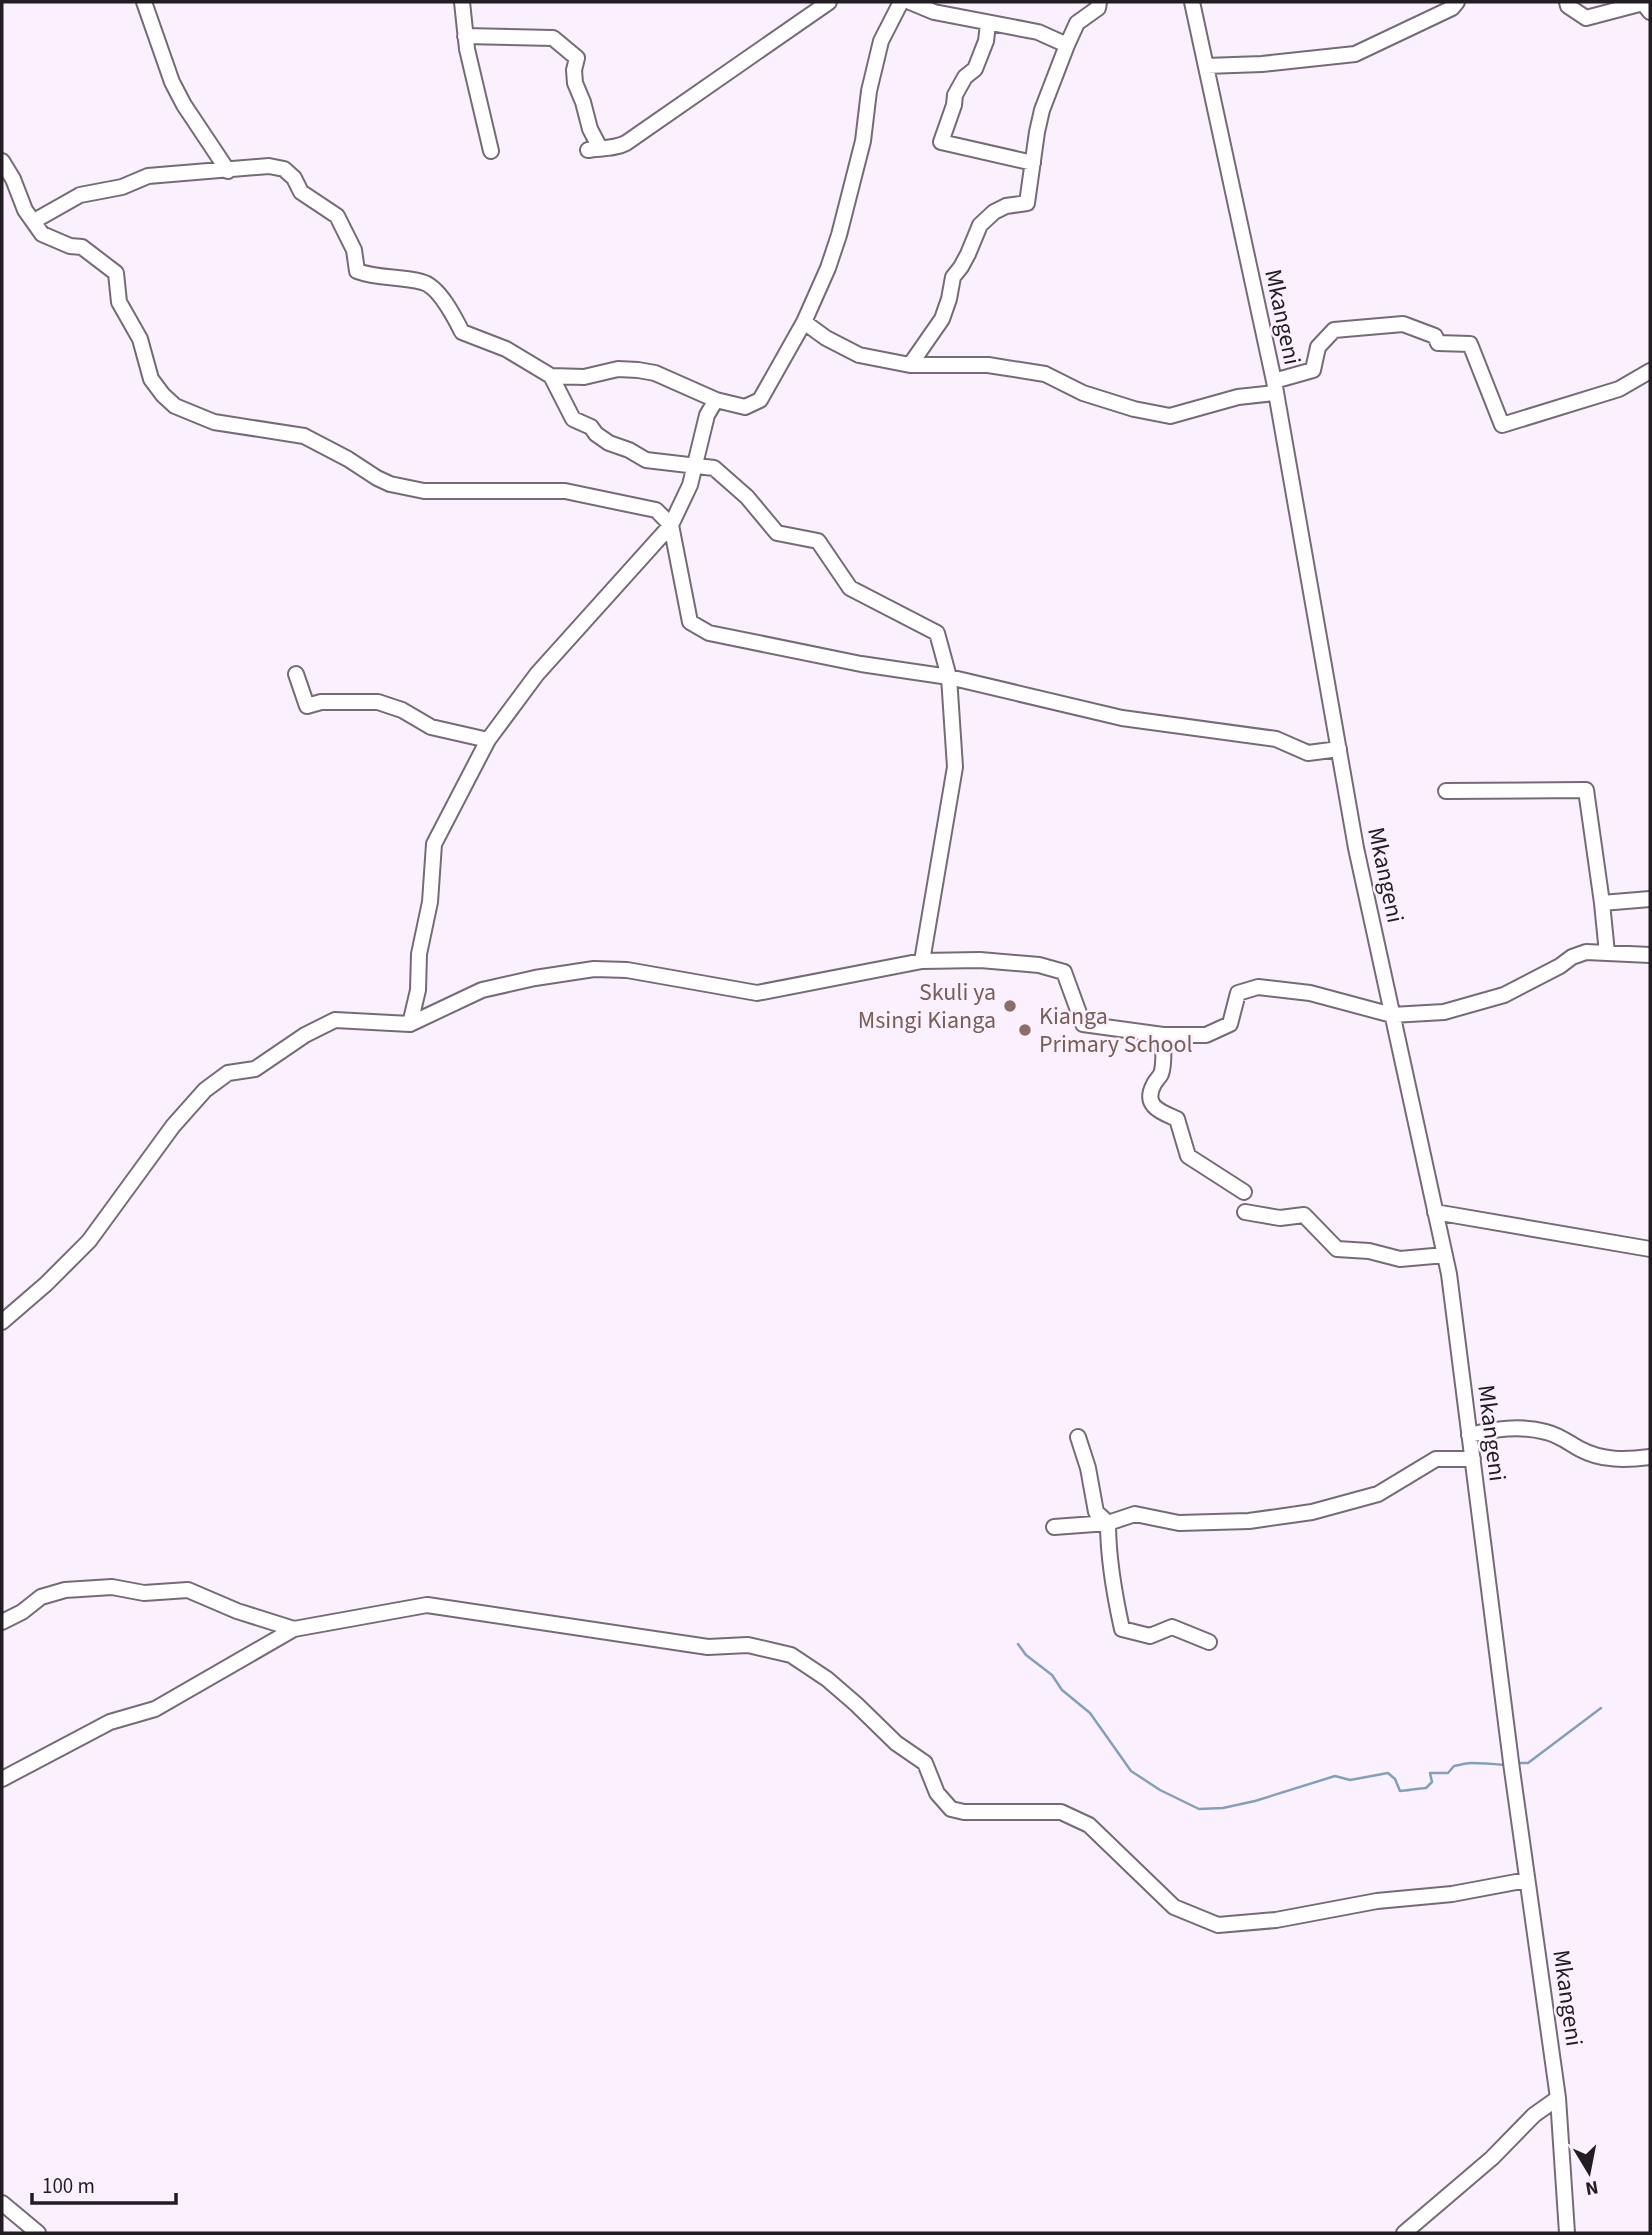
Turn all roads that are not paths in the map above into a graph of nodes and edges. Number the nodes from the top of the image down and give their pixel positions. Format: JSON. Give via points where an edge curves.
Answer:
{"nodes":[{"id":1,"x":144,"y":2,"type":"edge"},
{"id":2,"x":462,"y":2,"type":"edge"},
{"id":3,"x":829,"y":2,"type":"edge"},
{"id":4,"x":901,"y":2,"type":"edge"},
{"id":5,"x":909,"y":2,"type":"edge"},
{"id":6,"x":1099,"y":2,"type":"edge"},
{"id":7,"x":1192,"y":2,"type":"edge"},
{"id":8,"x":1457,"y":2,"type":"edge"},
{"id":9,"x":1567,"y":2,"type":"edge"},
{"id":10,"x":1646,"y":6,"type":"edge"},
{"id":11,"x":988,"y":24,"type":"junction"},
{"id":12,"x":465,"y":36,"type":"junction"},
{"id":13,"x":1067,"y":46,"type":"junction"},
{"id":14,"x":1206,"y":66,"type":"junction"},
{"id":15,"x":491,"y":151,"type":"dead end"},
{"id":16,"x":2,"y":161,"type":"edge"},
{"id":17,"x":1033,"y":163,"type":"junction"},
{"id":18,"x":228,"y":171,"type":"junction"},
{"id":19,"x":34,"y":221,"type":"junction"},
{"id":20,"x":804,"y":322,"type":"junction"},
{"id":21,"x":911,"y":365,"type":"junction"},
{"id":22,"x":1650,"y":371,"type":"edge"},
{"id":23,"x":551,"y":376,"type":"junction"},
{"id":24,"x":1274,"y":387,"type":"junction"},
{"id":25,"x":716,"y":400,"type":"junction"},
{"id":26,"x":696,"y":466,"type":"junction"},
{"id":27,"x":671,"y":525,"type":"junction"},
{"id":28,"x":296,"y":674,"type":"dead end"},
{"id":29,"x":949,"y":677,"type":"junction"},
{"id":30,"x":488,"y":740,"type":"junction"},
{"id":31,"x":1339,"y":749,"type":"junction"},
{"id":32,"x":1446,"y":791,"type":"dead end"},
{"id":33,"x":1650,"y":899,"type":"edge"},
{"id":34,"x":1602,"y":903,"type":"junction"},
{"id":35,"x":1607,"y":953,"type":"junction"},
{"id":36,"x":1650,"y":955,"type":"edge"},
{"id":37,"x":922,"y":961,"type":"junction"},
{"id":38,"x":1392,"y":1015,"type":"junction"},
{"id":39,"x":411,"y":1024,"type":"junction"},
{"id":40,"x":1163,"y":1035,"type":"junction"},
{"id":41,"x":1244,"y":1192,"type":"dead end"},
{"id":42,"x":1245,"y":1212,"type":"dead end"},
{"id":43,"x":1435,"y":1212,"type":"junction"},
{"id":44,"x":1650,"y":1249,"type":"edge"},
{"id":45,"x":1445,"y":1255,"type":"junction"},
{"id":46,"x":2,"y":1322,"type":"edge"},
{"id":47,"x":1469,"y":1435,"type":"junction"},
{"id":48,"x":1078,"y":1437,"type":"dead end"},
{"id":49,"x":1650,"y":1457,"type":"edge"},
{"id":50,"x":1472,"y":1459,"type":"junction"},
{"id":51,"x":1108,"y":1523,"type":"junction"},
{"id":52,"x":1054,"y":1527,"type":"dead end"},
{"id":53,"x":2,"y":1622,"type":"edge"},
{"id":54,"x":294,"y":1629,"type":"junction"},
{"id":55,"x":1209,"y":1642,"type":"dead end"},
{"id":56,"x":2,"y":1779,"type":"edge"},
{"id":57,"x":1527,"y":1880,"type":"junction"},
{"id":58,"x":1558,"y":2098,"type":"junction"},
{"id":59,"x":2,"y":2203,"type":"edge"},
{"id":60,"x":38,"y":2233,"type":"edge"},
{"id":61,"x":1404,"y":2233,"type":"edge"},
{"id":62,"x":1567,"y":2233,"type":"edge"}],
"edges":[{"from":1,"to":18,"type":"street","via":[[172,82]]},
{"from":2,"to":12,"type":"street"},
{"from":3,"to":12,"type":"street","via":[[618,148],[594,149],[574,77],[577,58],[553,38]]},
{"from":4,"to":20,"type":"street","via":[[881,41],[863,141],[839,235]]},
{"from":5,"to":11,"type":"street"},
{"from":6,"to":13,"type":"street","via":[[1098,8],[1077,23]]},
{"from":7,"to":14,"type":"street","name":"Mkangeni"},
{"from":8,"to":14,"type":"street","via":[[1355,54]]},
{"from":9,"to":10,"type":"street","via":[[1586,19]]},
{"from":11,"to":13,"type":"street","via":[[1038,32]]},
{"from":11,"to":17,"type":"street","via":[[975,69],[955,95],[941,142]]},
{"from":12,"to":15,"type":"street"},
{"from":13,"to":17,"type":"street","via":[[1042,110]]},
{"from":14,"to":24,"type":"street","name":"Mkangeni"},
{"from":16,"to":19,"type":"street","via":[[24,210]]},
{"from":17,"to":21,"type":"street","via":[[1027,204],[1006,206],[980,225],[953,277],[942,319]]},
{"from":18,"to":19,"type":"street","via":[[148,176],[122,187],[80,195]]},
{"from":18,"to":23,"type":"street","via":[[269,166],[284,169],[301,192],[337,216],[354,250],[357,271],[425,282],[462,332],[506,349]]},
{"from":19,"to":27,"type":"street","via":[[42,234],[82,247],[116,273],[119,302],[140,339],[151,379],[175,405],[214,422],[303,436],[390,484],[424,491],[565,491],[656,510]]},
{"from":20,"to":21,"type":"street","via":[[859,355]]},
{"from":20,"to":25,"type":"street","via":[[760,400],[745,407]]},
{"from":21,"to":24,"type":"street","via":[[988,365],[1045,374],[1083,393],[1170,416]]},
{"from":22,"to":24,"type":"street","via":[[1619,388],[1502,425],[1470,344],[1438,343],[1435,336],[1403,324],[1334,330],[1318,346],[1313,370]]},
{"from":23,"to":25,"type":"street","via":[[638,370]]},
{"from":23,"to":26,"type":"street","via":[[573,419],[591,426],[602,439],[646,460]]},
{"from":24,"to":31,"type":"street","name":"Mkangeni"},
{"from":25,"to":26,"type":"street","via":[[707,415]]},
{"from":26,"to":27,"type":"street"},
{"from":26,"to":29,"type":"street","via":[[714,468],[747,497],[777,533],[818,541],[850,588],[937,633]]},
{"from":27,"to":29,"type":"street","via":[[690,622],[709,633]]},
{"from":27,"to":30,"type":"street","via":[[537,674]]},
{"from":28,"to":30,"type":"street","via":[[307,706],[378,702],[431,727]]},
{"from":29,"to":31,"type":"street","via":[[1122,718],[1276,739],[1308,753]]},
{"from":29,"to":37,"type":"street","via":[[955,767]]},
{"from":30,"to":39,"type":"street","via":[[434,844]]},
{"from":31,"to":38,"type":"street","name":"Mkangeni"},
{"from":32,"to":34,"type":"street","via":[[1586,790]]},
{"from":33,"to":34,"type":"street"},
{"from":34,"to":35,"type":"street"},
{"from":35,"to":36,"type":"street"},
{"from":35,"to":38,"type":"street","via":[[1572,957],[1504,995],[1444,1012]]},
{"from":37,"to":39,"type":"street","via":[[757,993],[594,968],[482,990]]},
{"from":37,"to":40,"type":"street","via":[[980,960],[1050,967],[1064,972],[1083,1024]]},
{"from":38,"to":40,"type":"street","via":[[1310,993],[1258,987],[1238,993],[1230,1024],[1206,1035]]},
{"from":38,"to":43,"type":"street","name":"Mkangeni"},
{"from":39,"to":46,"type":"street","via":[[335,1020],[255,1069],[228,1073],[205,1090],[173,1126],[89,1241]]},
{"from":40,"to":41,"type":"street","via":[[1161,1074],[1153,1085],[1151,1102],[1156,1110],[1177,1119],[1188,1156]]},
{"from":42,"to":45,"type":"street","via":[[1280,1218],[1304,1215],[1337,1249],[1400,1259]]},
{"from":43,"to":44,"type":"street"},
{"from":43,"to":45,"type":"street","name":"Mkangeni"},
{"from":45,"to":47,"type":"street","name":"Mkangeni"},
{"from":47,"to":49,"type":"street","via":[[1520,1428],[1546,1432],[1597,1456],[1623,1460]]},
{"from":47,"to":50,"type":"street","name":"Mkangeni"},
{"from":48,"to":51,"type":"street","via":[[1096,1512]]},
{"from":50,"to":51,"type":"street","via":[[1436,1459],[1378,1494],[1312,1512],[1249,1521],[1179,1523],[1135,1514]]},
{"from":50,"to":57,"type":"street","name":"Mkangeni"},
{"from":51,"to":52,"type":"street"},
{"from":51,"to":55,"type":"street","via":[[1111,1583],[1122,1629],[1150,1636],[1172,1627]]},
{"from":53,"to":54,"type":"street","via":[[41,1597],[65,1590],[111,1587],[144,1593],[188,1590]]},
{"from":54,"to":56,"type":"street","via":[[155,1709],[110,1722]]},
{"from":54,"to":57,"type":"street","via":[[427,1605],[708,1647],[748,1644],[791,1655],[827,1679],[896,1743],[925,1763],[937,1793],[951,1809],[1061,1812],[1078,1819],[1174,1907],[1218,1925]]},
{"from":57,"to":58,"type":"street","name":"Mkangeni"},
{"from":58,"to":61,"type":"street"},
{"from":58,"to":62,"type":"street","name":"Mkangeni"},
{"from":59,"to":60,"type":"street"}]}
